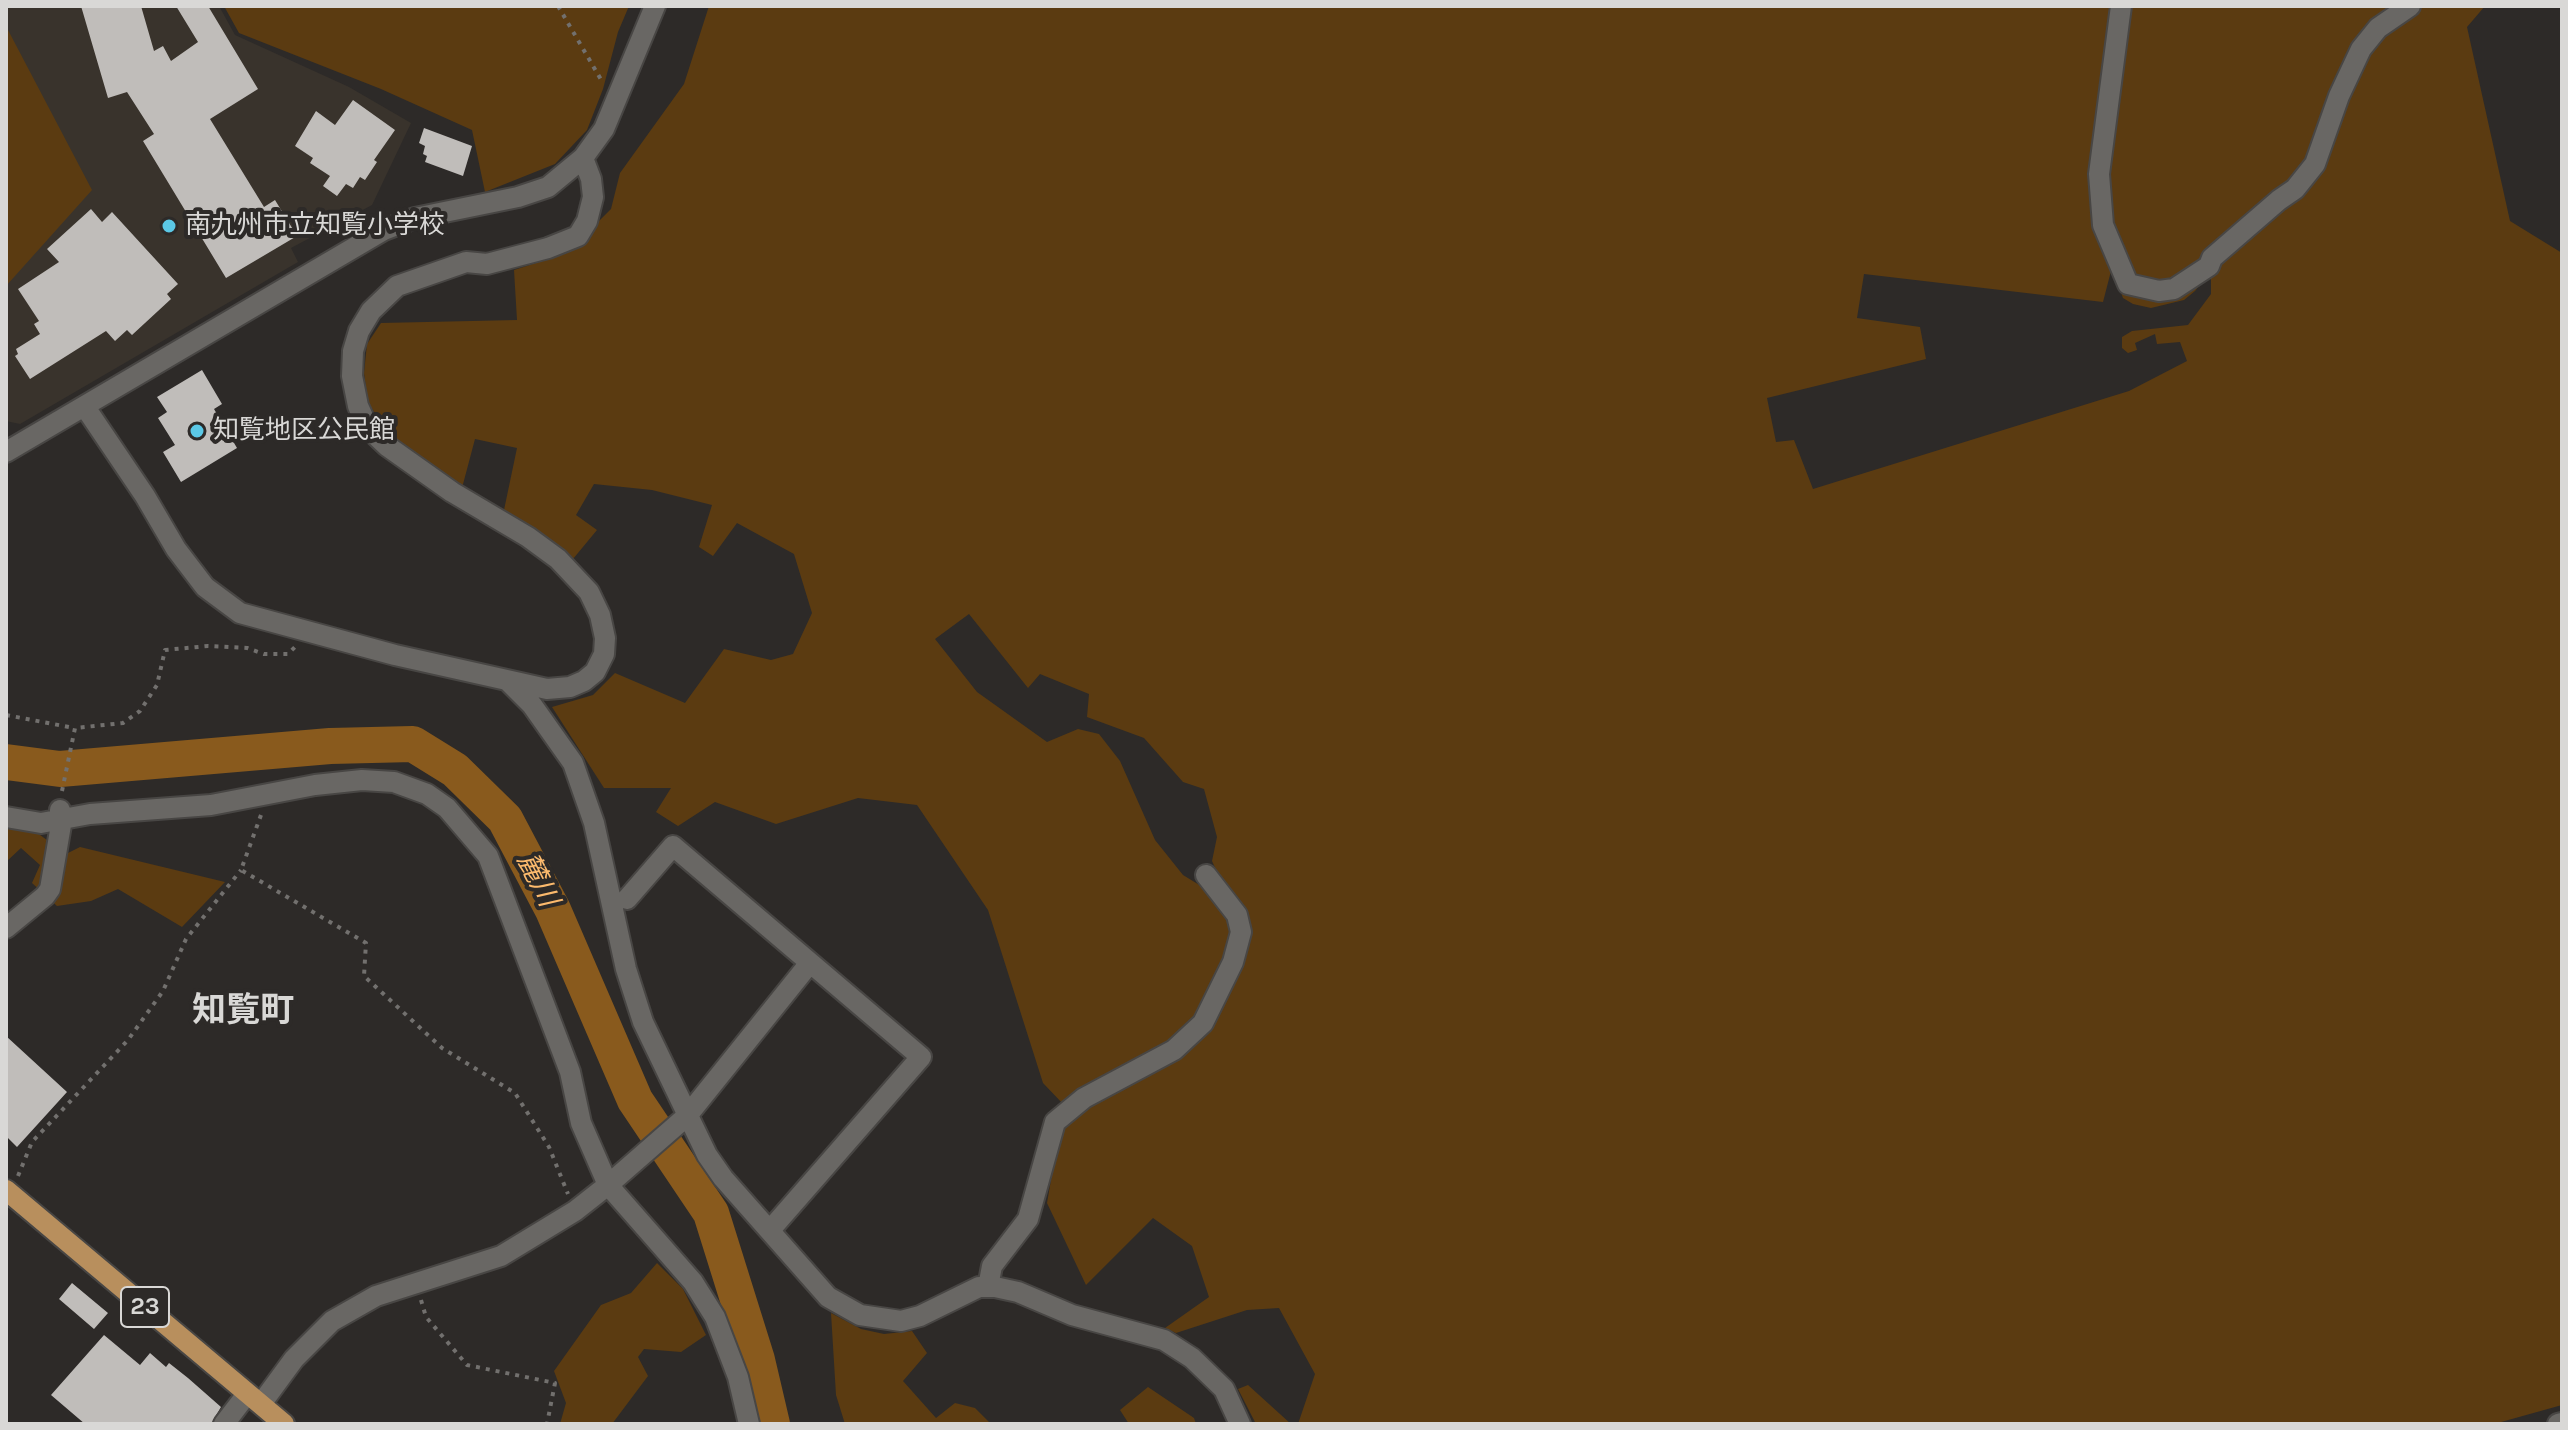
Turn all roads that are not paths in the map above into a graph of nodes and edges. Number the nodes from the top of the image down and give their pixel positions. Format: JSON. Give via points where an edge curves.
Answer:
{"nodes":[{"id":1,"x":655,"y":6,"type":"edge"},
{"id":2,"x":2121,"y":6,"type":"edge"},
{"id":3,"x":2410,"y":6,"type":"edge"},
{"id":4,"x":583,"y":158,"type":"junction"},
{"id":5,"x":85,"y":407,"type":"junction"},
{"id":6,"x":6,"y":452,"type":"edge"},
{"id":7,"x":509,"y":682,"type":"junction"},
{"id":8,"x":61,"y":812,"type":"junction"},
{"id":9,"x":6,"y":817,"type":"edge"},
{"id":10,"x":1206,"y":875,"type":"dead end"},
{"id":11,"x":627,"y":899,"type":"dead end"},
{"id":12,"x":6,"y":928,"type":"edge"},
{"id":13,"x":809,"y":964,"type":"junction"},
{"id":14,"x":681,"y":1120,"type":"junction"},
{"id":15,"x":608,"y":1185,"type":"junction"},
{"id":16,"x":8,"y":1192,"type":"edge"},
{"id":17,"x":771,"y":1229,"type":"junction"},
{"id":18,"x":988,"y":1287,"type":"junction"},
{"id":19,"x":254,"y":1399,"type":"junction"},
{"id":20,"x":224,"y":1424,"type":"edge"},
{"id":21,"x":284,"y":1424,"type":"edge"},
{"id":22,"x":749,"y":1424,"type":"edge"},
{"id":23,"x":1240,"y":1424,"type":"edge"}],
"edges":[{"from":1,"to":4,"type":"street","via":[[604,129]]},
{"from":2,"to":3,"type":"street","via":[[2099,174],[2103,225],[2128,284],[2159,291],[2174,289],[2209,266],[2295,189],[2315,164],[2361,49],[2378,28]]},
{"from":4,"to":5,"type":"street","via":[[548,187],[384,230]]},
{"from":4,"to":7,"type":"street","via":[[593,197],[578,236],[487,264],[466,262],[397,286],[371,311],[353,351],[352,376],[368,428],[452,492],[558,559],[589,592],[600,615],[604,654],[584,681],[547,689]]},
{"from":5,"to":6,"type":"street"},
{"from":5,"to":7,"type":"street","via":[[176,549],[205,587],[240,613]]},
{"from":7,"to":14,"type":"street","via":[[573,763],[594,823],[626,969]]},
{"from":8,"to":9,"type":"street","via":[[41,823]]},
{"from":8,"to":12,"type":"street","via":[[50,889]]},
{"from":8,"to":15,"type":"street","via":[[211,805],[362,780],[394,782],[427,794],[447,808],[488,856],[565,1058],[581,1123]]},
{"from":10,"to":18,"type":"street","via":[[1237,915],[1241,932],[1233,962],[1203,1023],[1174,1050],[1084,1098],[1055,1122],[1028,1219],[992,1266]]},
{"from":11,"to":13,"type":"street","via":[[673,846]]},
{"from":13,"to":14,"type":"street"},
{"from":13,"to":17,"type":"street","via":[[921,1057]]},
{"from":14,"to":15,"type":"street"},
{"from":14,"to":17,"type":"street","via":[[723,1178]]},
{"from":15,"to":19,"type":"street","via":[[501,1256],[376,1296],[332,1321]]},
{"from":15,"to":22,"type":"street","via":[[693,1282],[715,1317]]},
{"from":16,"to":19,"type":"main road","number":"23"},
{"from":17,"to":18,"type":"street","via":[[828,1297],[860,1315],[901,1321]]},
{"from":18,"to":23,"type":"street","via":[[1164,1340],[1224,1389]]},
{"from":19,"to":20,"type":"street"},
{"from":19,"to":21,"type":"main road","number":"23"}]}
